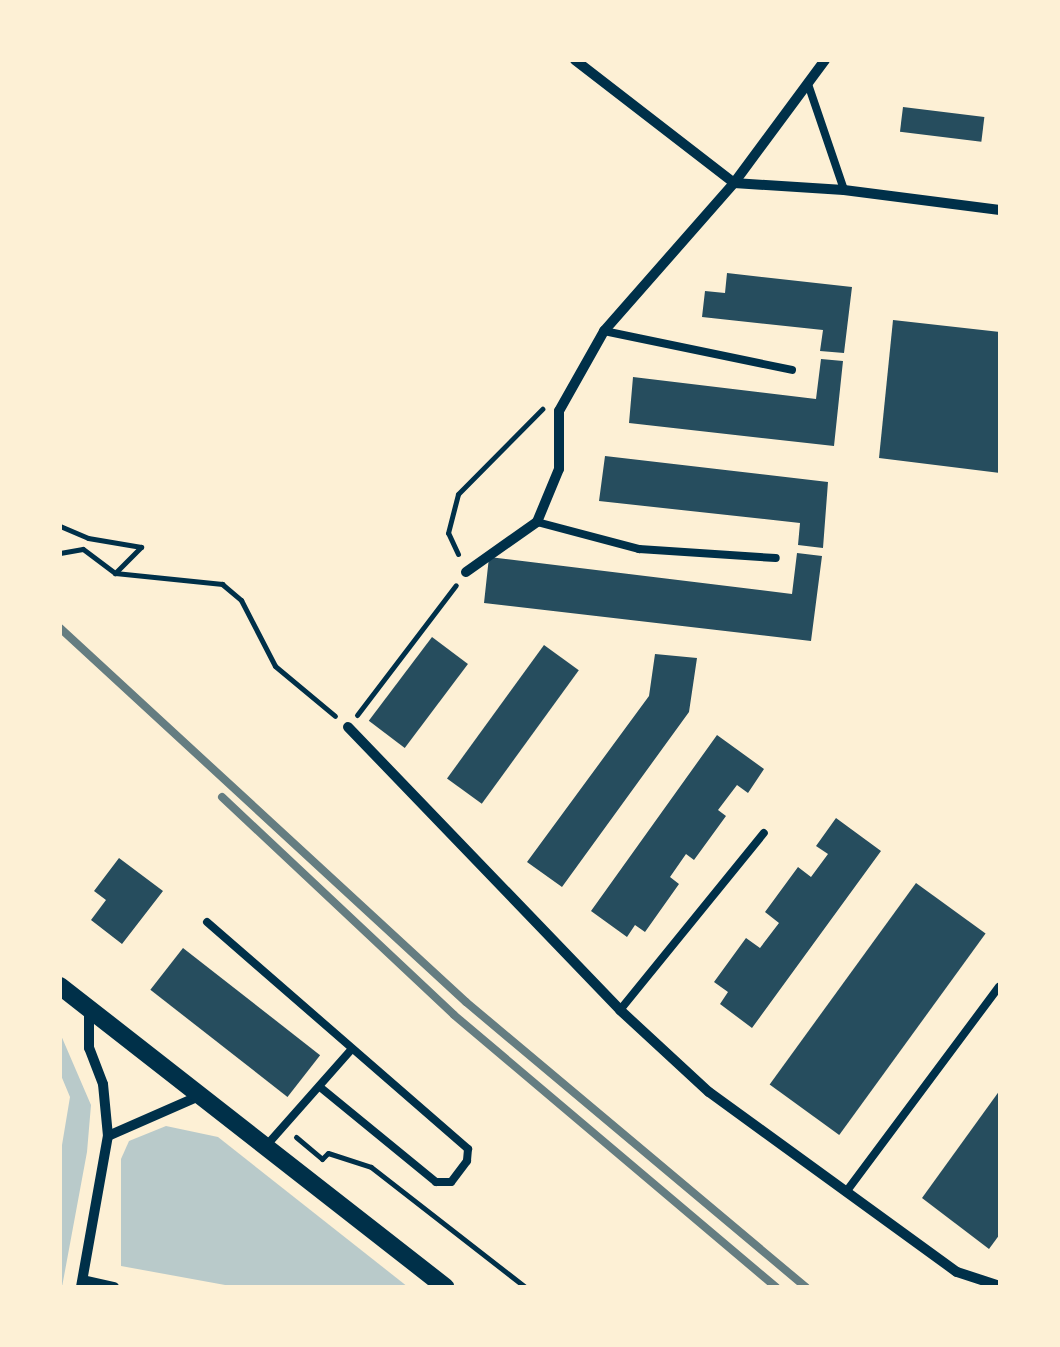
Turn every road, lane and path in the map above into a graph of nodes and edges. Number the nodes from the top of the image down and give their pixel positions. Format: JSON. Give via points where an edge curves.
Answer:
{"nodes":[{"id":1,"x":576,"y":60,"type":"edge"},
{"id":2,"x":825,"y":60,"type":"edge"},
{"id":3,"x":808,"y":84,"type":"junction"},
{"id":4,"x":734,"y":182,"type":"junction"},
{"id":5,"x":844,"y":190,"type":"junction"},
{"id":6,"x":1000,"y":210,"type":"edge"},
{"id":7,"x":604,"y":331,"type":"junction"},
{"id":8,"x":792,"y":370,"type":"dead end"},
{"id":9,"x":560,"y":411,"type":"junction"},
{"id":10,"x":537,"y":522,"type":"junction"},
{"id":11,"x":60,"y":526,"type":"edge"},
{"id":12,"x":60,"y":553,"type":"edge"},
{"id":13,"x":776,"y":558,"type":"dead end"},
{"id":14,"x":466,"y":572,"type":"junction"},
{"id":15,"x":115,"y":573,"type":"junction"},
{"id":16,"x":348,"y":726,"type":"junction"},
{"id":17,"x":764,"y":833,"type":"dead end"},
{"id":18,"x":207,"y":922,"type":"dead end"},
{"id":19,"x":60,"y":986,"type":"edge"},
{"id":20,"x":999,"y":987,"type":"edge"},
{"id":21,"x":89,"y":1008,"type":"junction"},
{"id":22,"x":620,"y":1010,"type":"junction"},
{"id":23,"x":351,"y":1050,"type":"junction"},
{"id":24,"x":320,"y":1086,"type":"junction"},
{"id":25,"x":199,"y":1096,"type":"junction"},
{"id":26,"x":282,"y":1126,"type":"junction"},
{"id":27,"x":108,"y":1136,"type":"junction"},
{"id":28,"x":266,"y":1146,"type":"junction"},
{"id":29,"x":846,"y":1192,"type":"junction"},
{"id":30,"x":82,"y":1284,"type":"edge"},
{"id":31,"x":1000,"y":1286,"type":"edge"},
{"id":32,"x":114,"y":1287,"type":"edge"},
{"id":33,"x":445,"y":1287,"type":"edge"},
{"id":34,"x":525,"y":1287,"type":"edge"}],
"edges":[{"from":1,"to":4,"type":"street"},
{"from":2,"to":3,"type":"street"},
{"from":3,"to":4,"type":"street"},
{"from":3,"to":5,"type":"lane"},
{"from":4,"to":5,"type":"street"},
{"from":4,"to":7,"type":"street"},
{"from":5,"to":6,"type":"street"},
{"from":7,"to":8,"type":"lane"},
{"from":7,"to":9,"type":"street"},
{"from":9,"to":10,"type":"street","via":[[559,469]]},
{"from":9,"to":14,"type":"path","via":[[537,409],[458,494],[448,533]]},
{"from":10,"to":13,"type":"lane","via":[[638,549]]},
{"from":10,"to":14,"type":"street"},
{"from":11,"to":15,"type":"path","via":[[140,547]]},
{"from":12,"to":15,"type":"path","via":[[83,549]]},
{"from":14,"to":16,"type":"path"},
{"from":15,"to":16,"type":"path","via":[[222,584],[241,600],[275,666]]},
{"from":16,"to":22,"type":"street"},
{"from":17,"to":22,"type":"lane"},
{"from":18,"to":23,"type":"lane"},
{"from":19,"to":21,"type":"street"},
{"from":20,"to":29,"type":"lane"},
{"from":21,"to":25,"type":"street"},
{"from":21,"to":27,"type":"street","via":[[89,1048],[103,1084]]},
{"from":22,"to":29,"type":"street","via":[[709,1092]]},
{"from":23,"to":24,"type":"lane"},
{"from":23,"to":24,"type":"lane","via":[[468,1149],[468,1162],[451,1182],[436,1182]]},
{"from":24,"to":26,"type":"lane"},
{"from":25,"to":27,"type":"street"},
{"from":25,"to":28,"type":"street"},
{"from":26,"to":28,"type":"lane"},
{"from":26,"to":34,"type":"path","via":[[322,1158],[328,1153],[372,1166]]},
{"from":27,"to":30,"type":"street"},
{"from":28,"to":33,"type":"street"},
{"from":29,"to":31,"type":"street","via":[[957,1272]]},
{"from":30,"to":32,"type":"street"}]}
